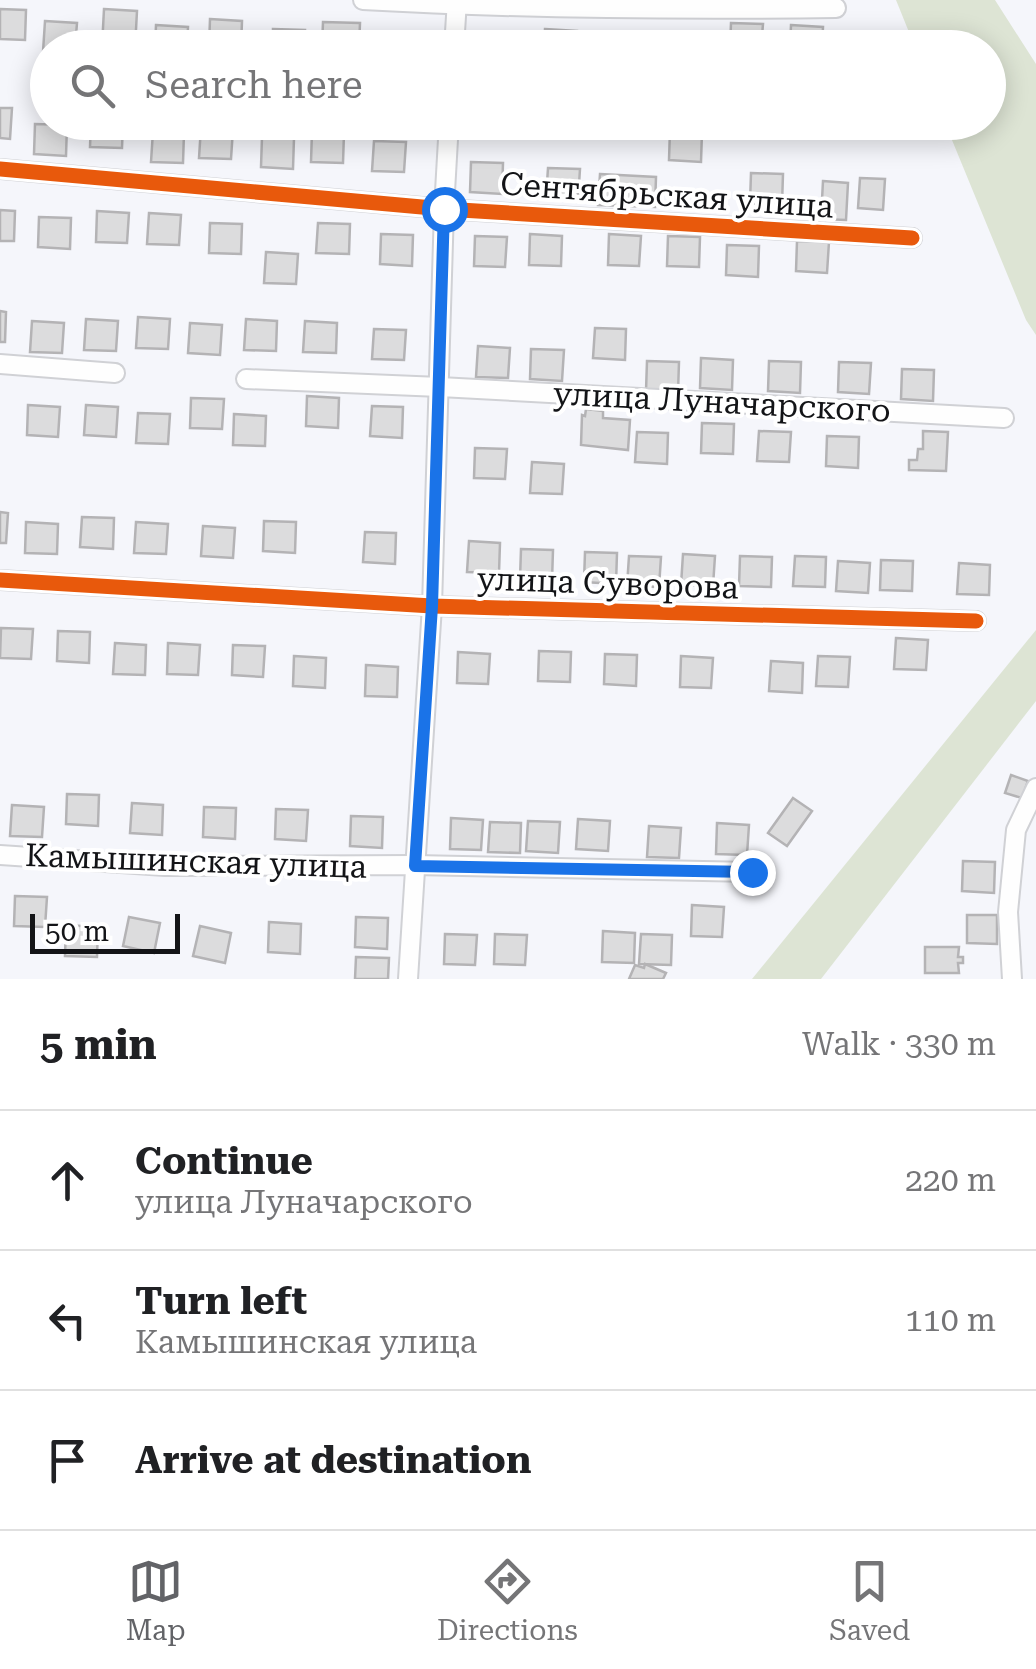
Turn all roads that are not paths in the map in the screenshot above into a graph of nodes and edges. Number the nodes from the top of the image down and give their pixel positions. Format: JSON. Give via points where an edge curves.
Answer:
{"nodes":[{"id":1,"x":363,"y":0,"type":"edge"},
{"id":2,"x":457,"y":3,"type":"edge"},
{"id":3,"x":836,"y":8,"type":"dead end"},
{"id":4,"x":455,"y":30,"type":"edge"},
{"id":5,"x":448,"y":140,"type":"edge"},
{"id":6,"x":0,"y":169,"type":"edge"},
{"id":7,"x":444,"y":209,"type":"junction"},
{"id":8,"x":912,"y":238,"type":"dead end"},
{"id":9,"x":0,"y":364,"type":"edge"},
{"id":10,"x":115,"y":373,"type":"dead end"},
{"id":11,"x":246,"y":378,"type":"dead end"},
{"id":12,"x":440,"y":387,"type":"junction"},
{"id":13,"x":1004,"y":418,"type":"dead end"},
{"id":14,"x":0,"y":580,"type":"edge"},
{"id":15,"x":432,"y":606,"type":"junction"},
{"id":16,"x":976,"y":621,"type":"dead end"},
{"id":17,"x":1036,"y":788,"type":"edge"},
{"id":18,"x":0,"y":855,"type":"edge"},
{"id":19,"x":415,"y":866,"type":"junction"},
{"id":20,"x":752,"y":872,"type":"dead end"},
{"id":21,"x":408,"y":979,"type":"edge"},
{"id":22,"x":1012,"y":979,"type":"edge"}],
"edges":[{"from":1,"to":2,"type":"street"},
{"from":2,"to":3,"type":"street"},
{"from":2,"to":4,"type":"street"},
{"from":5,"to":7,"type":"street"},
{"from":6,"to":7,"type":"street","name":"Сентябрьская улица"},
{"from":7,"to":8,"type":"street","name":"Сентябрьская улица"},
{"from":7,"to":12,"type":"street"},
{"from":9,"to":10,"type":"street"},
{"from":11,"to":12,"type":"street","name":"улица Луначарского"},
{"from":12,"to":13,"type":"street","name":"улица Луначарского"},
{"from":12,"to":15,"type":"street"},
{"from":14,"to":15,"type":"street","name":"улица Суворова"},
{"from":15,"to":16,"type":"street","name":"улица Суворова"},
{"from":15,"to":19,"type":"street"},
{"from":17,"to":22,"type":"street","via":[[1016,830],[1008,912]]},
{"from":18,"to":19,"type":"street","name":"Камышинская улица","via":[[165,866]]},
{"from":19,"to":20,"type":"street","name":"Камышинская улица"},
{"from":19,"to":21,"type":"street"}]}
